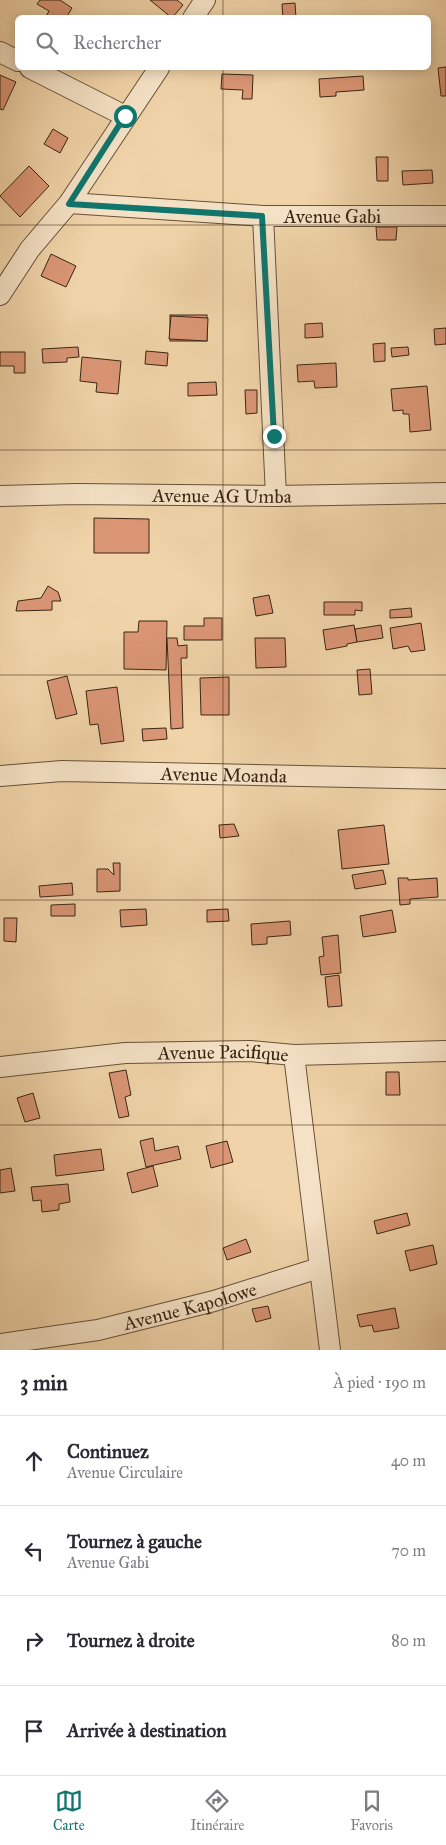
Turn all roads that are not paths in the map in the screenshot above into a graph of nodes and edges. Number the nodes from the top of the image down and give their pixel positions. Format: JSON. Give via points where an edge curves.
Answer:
{"nodes":[{"id":1,"x":205,"y":0,"type":"edge"},
{"id":2,"x":195,"y":15,"type":"edge"},
{"id":3,"x":0,"y":52,"type":"edge"},
{"id":4,"x":15,"y":60,"type":"edge"},
{"id":5,"x":34,"y":70,"type":"edge"},
{"id":6,"x":157,"y":70,"type":"edge"},
{"id":7,"x":125,"y":116,"type":"junction"},
{"id":8,"x":69,"y":204,"type":"junction"},
{"id":9,"x":262,"y":216,"type":"junction"},
{"id":10,"x":446,"y":216,"type":"edge"},
{"id":11,"x":0,"y":295,"type":"edge"},
{"id":12,"x":446,"y":493,"type":"edge"},
{"id":13,"x":0,"y":496,"type":"edge"},
{"id":14,"x":276,"y":496,"type":"junction"},
{"id":15,"x":0,"y":776,"type":"edge"},
{"id":16,"x":446,"y":779,"type":"edge"},
{"id":17,"x":446,"y":1051,"type":"edge"},
{"id":18,"x":294,"y":1055,"type":"junction"},
{"id":19,"x":0,"y":1066,"type":"edge"},
{"id":20,"x":319,"y":1268,"type":"junction"},
{"id":21,"x":0,"y":1344,"type":"edge"},
{"id":22,"x":330,"y":1350,"type":"edge"}],
"edges":[{"from":1,"to":2,"type":"street"},
{"from":3,"to":4,"type":"street"},
{"from":5,"to":7,"type":"street"},
{"from":6,"to":7,"type":"street"},
{"from":7,"to":8,"type":"street"},
{"from":8,"to":9,"type":"street","name":"Avenue Gabi"},
{"from":8,"to":11,"type":"street","via":[[30,249]]},
{"from":9,"to":10,"type":"street","name":"Avenue Gabi"},
{"from":9,"to":14,"type":"street"},
{"from":12,"to":14,"type":"street","name":"Avenue AG Umba"},
{"from":13,"to":14,"type":"street","name":"Avenue AG Umba","via":[[178,493]]},
{"from":15,"to":16,"type":"street","name":"Avenue Moanda","via":[[62,772]]},
{"from":17,"to":18,"type":"street","name":"Avenue Pacifique"},
{"from":18,"to":19,"type":"street","name":"Avenue Pacifique","via":[[250,1051],[125,1053]]},
{"from":18,"to":20,"type":"street"},
{"from":20,"to":21,"type":"street","name":"Avenue Kapolowe","via":[[214,1301],[98,1330]]},
{"from":20,"to":22,"type":"street"}]}
